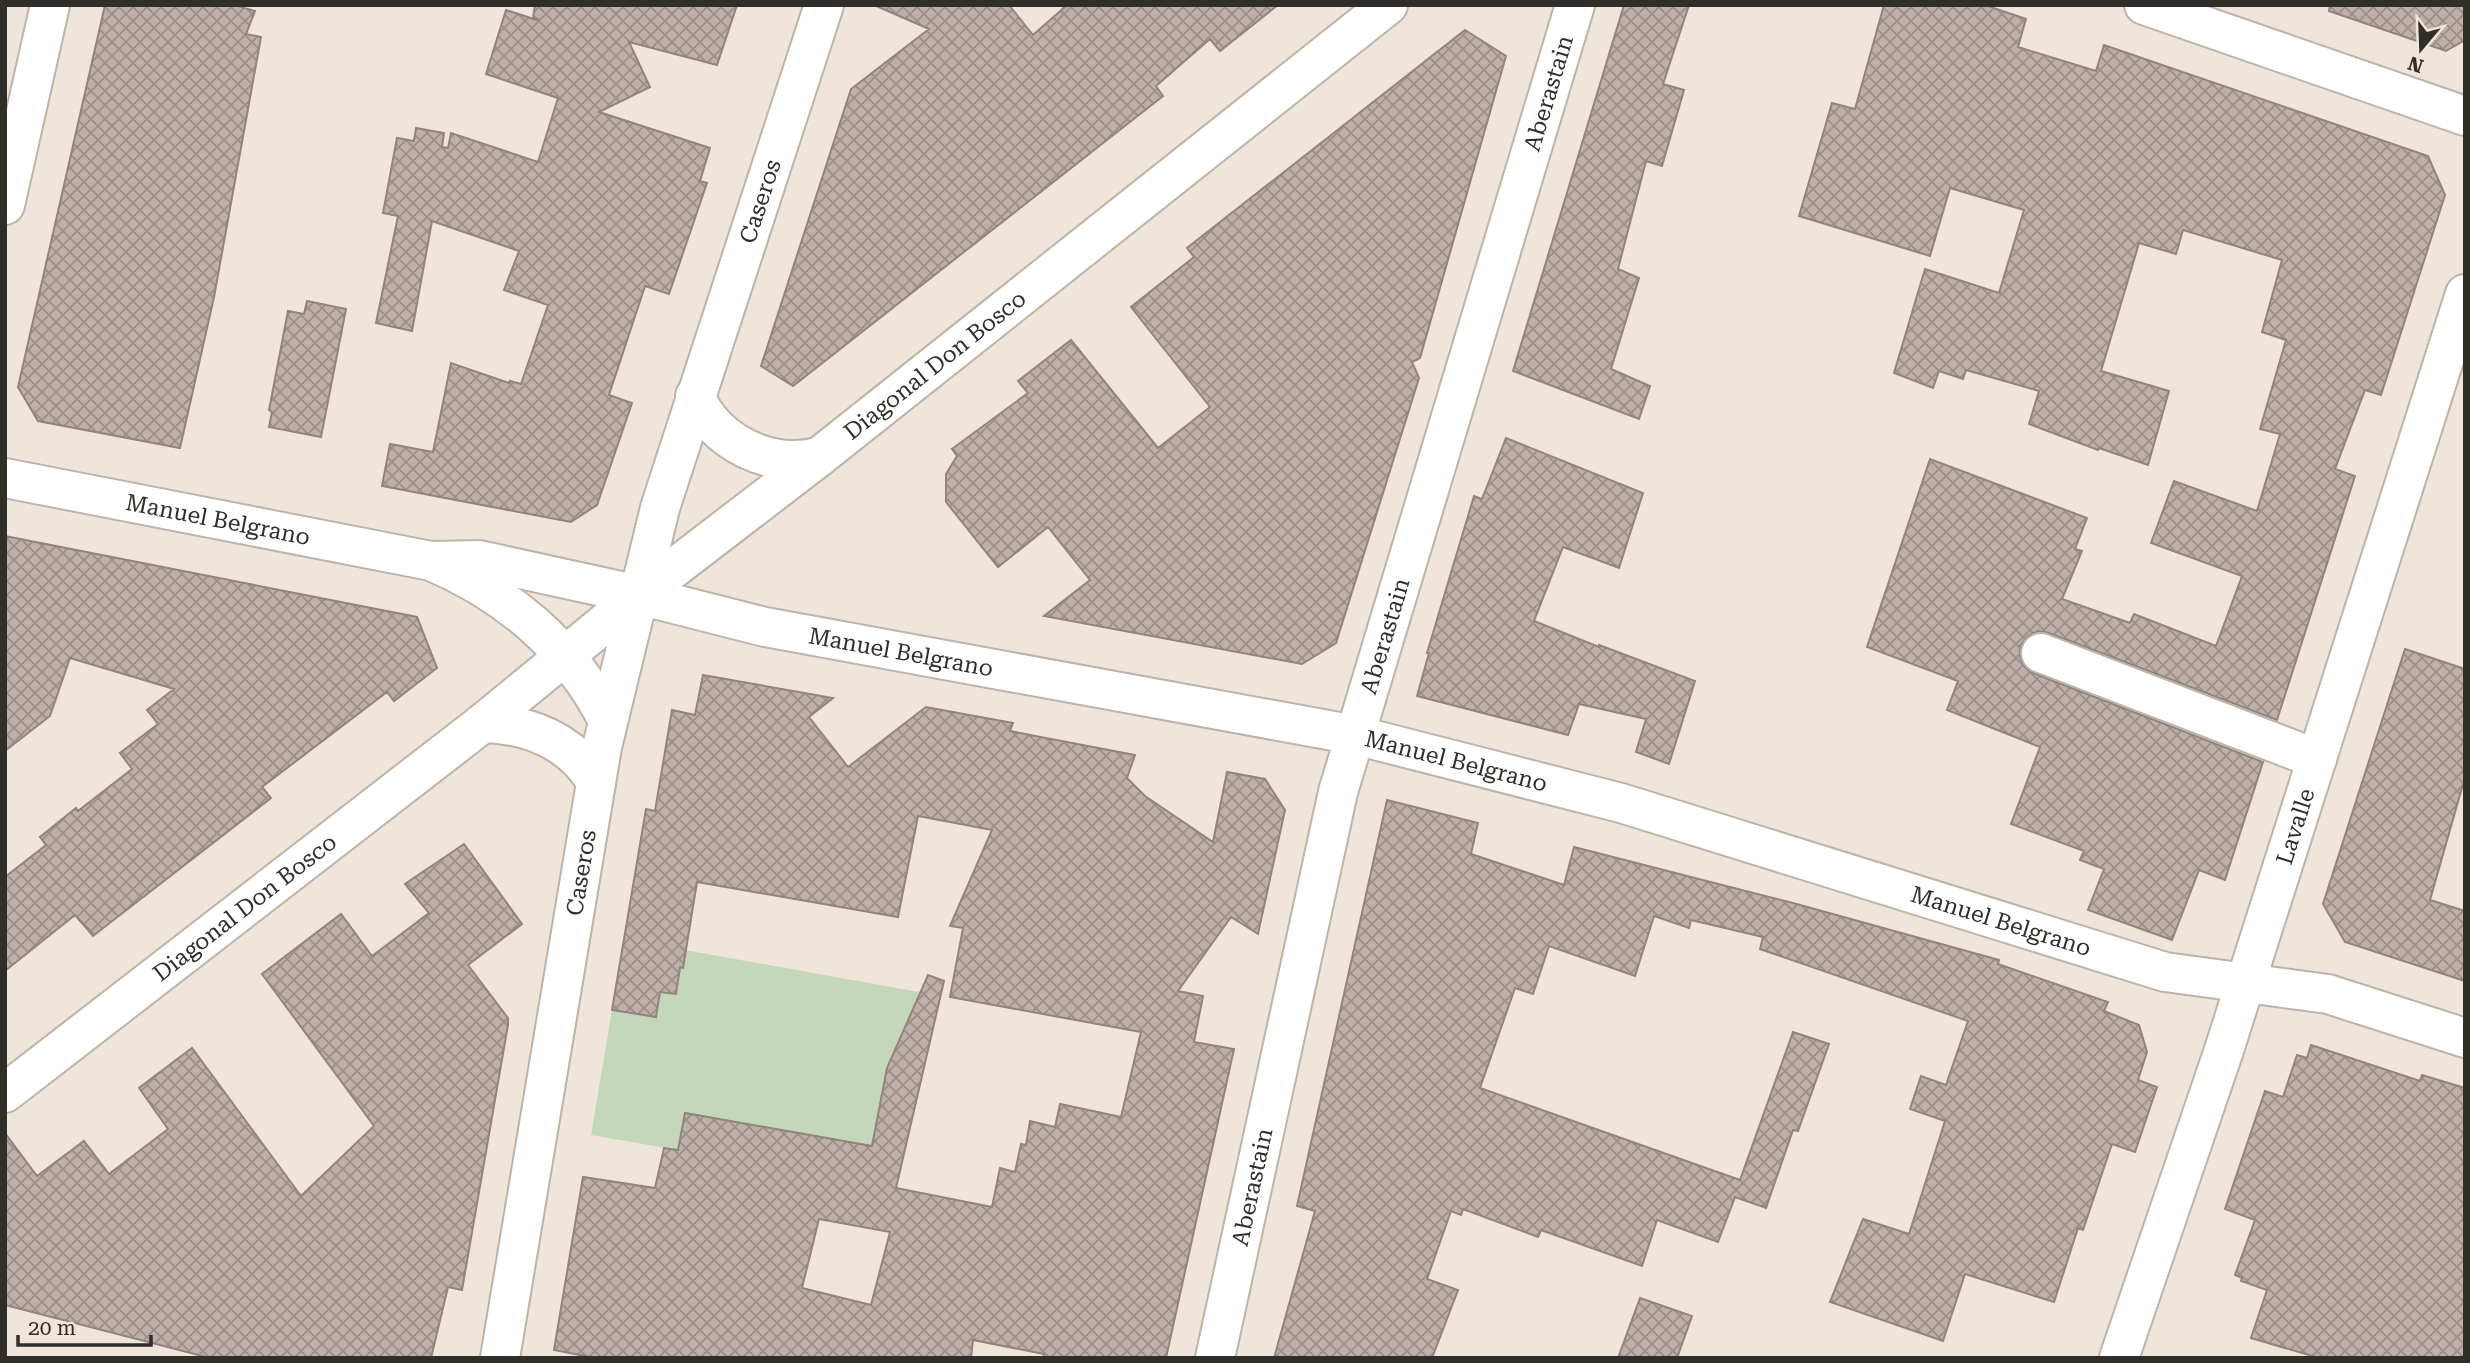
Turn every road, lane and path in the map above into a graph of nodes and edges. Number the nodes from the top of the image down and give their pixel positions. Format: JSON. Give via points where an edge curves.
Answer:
{"nodes":[{"id":1,"x":50,"y":5,"type":"edge"},
{"id":2,"x":824,"y":5,"type":"edge"},
{"id":3,"x":1388,"y":5,"type":"edge"},
{"id":4,"x":1575,"y":5,"type":"edge"},
{"id":5,"x":2144,"y":5,"type":"edge"},
{"id":6,"x":2465,"y":116,"type":"edge"},
{"id":7,"x":5,"y":205,"type":"edge"},
{"id":8,"x":2465,"y":294,"type":"edge"},
{"id":9,"x":695,"y":396,"type":"junction"},
{"id":10,"x":819,"y":457,"type":"junction"},
{"id":11,"x":5,"y":478,"type":"edge"},
{"id":12,"x":431,"y":561,"type":"junction"},
{"id":13,"x":639,"y":595,"type":"junction"},
{"id":14,"x":2041,"y":653,"type":"dead end"},
{"id":15,"x":565,"y":656,"type":"junction"},
{"id":16,"x":608,"y":721,"type":"junction"},
{"id":17,"x":483,"y":723,"type":"junction"},
{"id":18,"x":1355,"y":735,"type":"junction"},
{"id":19,"x":2316,"y":759,"type":"junction"},
{"id":20,"x":596,"y":782,"type":"junction"},
{"id":21,"x":2246,"y":982,"type":"junction"},
{"id":22,"x":2465,"y":1038,"type":"edge"},
{"id":23,"x":5,"y":1093,"type":"edge"},
{"id":24,"x":500,"y":1358,"type":"edge"},
{"id":25,"x":1215,"y":1358,"type":"edge"},
{"id":26,"x":2119,"y":1358,"type":"edge"}],
"edges":[{"from":1,"to":7,"type":"street"},
{"from":2,"to":9,"type":"street","name":"Caseros"},
{"from":3,"to":10,"type":"street","name":"Diagonal Don Bosco"},
{"from":4,"to":18,"type":"street","name":"Aberastain"},
{"from":5,"to":6,"type":"street"},
{"from":8,"to":19,"type":"street","name":"Lavalle"},
{"from":9,"to":10,"type":"street","via":[[713,423],[746,449],[785,460]]},
{"from":9,"to":13,"type":"street","name":"Caseros"},
{"from":10,"to":13,"type":"street","name":"Diagonal Don Bosco"},
{"from":11,"to":12,"type":"street","name":"Manuel Belgrano"},
{"from":12,"to":13,"type":"street","name":"Manuel Belgrano","via":[[479,560]]},
{"from":12,"to":15,"type":"street","name":"Manuel Belgrano","via":[[500,598],[539,628]]},
{"from":13,"to":15,"type":"street","name":"Diagonal Don Bosco"},
{"from":13,"to":16,"type":"street","name":"Caseros"},
{"from":13,"to":18,"type":"street","name":"Manuel Belgrano","via":[[765,627]]},
{"from":14,"to":19,"type":"street"},
{"from":15,"to":16,"type":"street","name":"Manuel Belgrano"},
{"from":15,"to":17,"type":"street","name":"Diagonal Don Bosco"},
{"from":16,"to":20,"type":"street","name":"Caseros"},
{"from":17,"to":20,"type":"street","via":[[519,726],[553,740],[569,750]]},
{"from":17,"to":23,"type":"street","name":"Diagonal Don Bosco"},
{"from":18,"to":21,"type":"street","name":"Manuel Belgrano","via":[[1621,803],[2165,972]]},
{"from":18,"to":25,"type":"street","name":"Aberastain","via":[[1338,792]]},
{"from":19,"to":21,"type":"street","name":"Lavalle"},
{"from":20,"to":24,"type":"street","name":"Caseros"},
{"from":21,"to":22,"type":"street","name":"Manuel Belgrano","via":[[2328,994]]},
{"from":21,"to":26,"type":"street","name":"Lavalle"}]}
